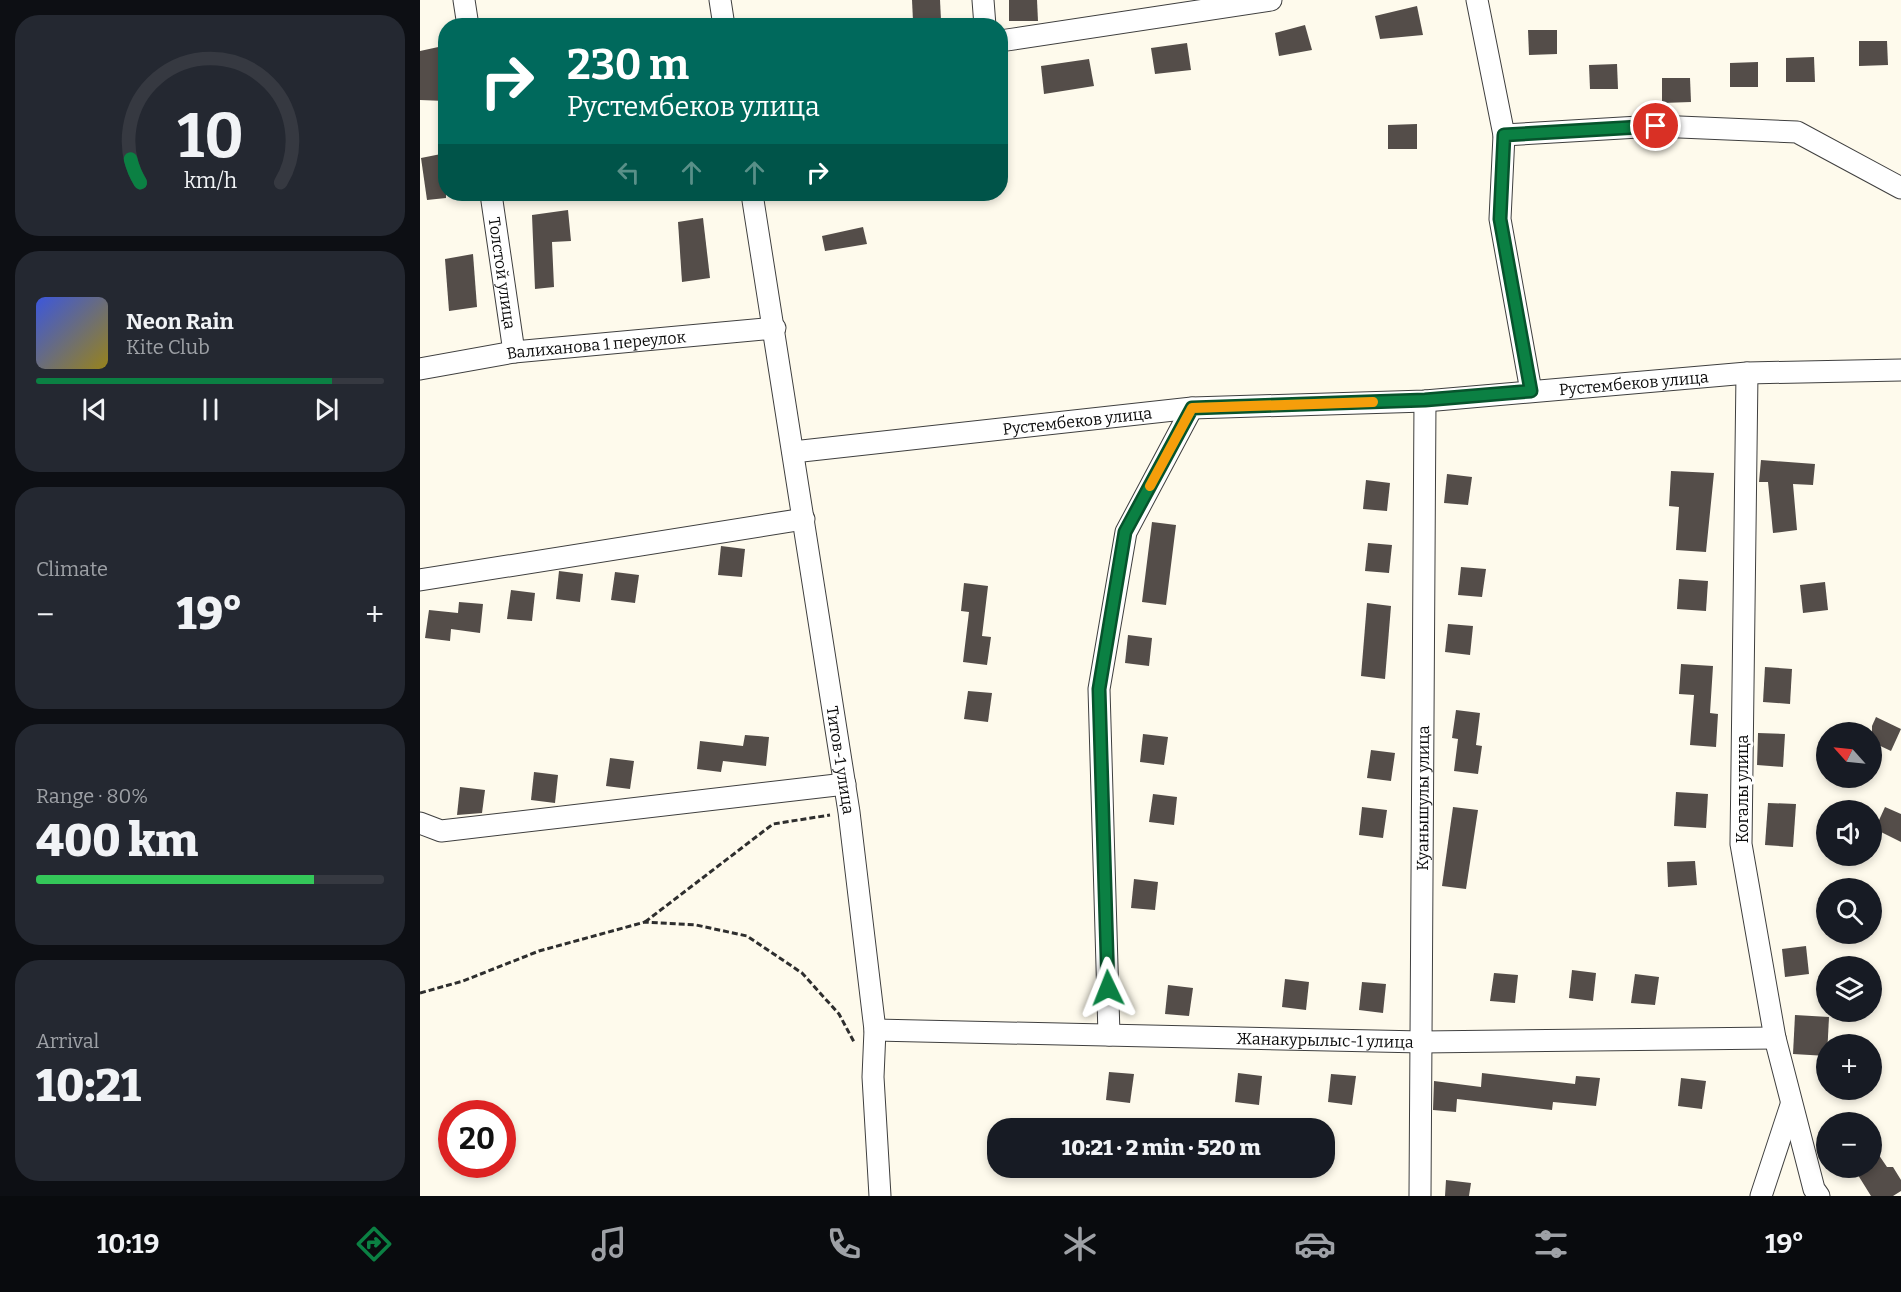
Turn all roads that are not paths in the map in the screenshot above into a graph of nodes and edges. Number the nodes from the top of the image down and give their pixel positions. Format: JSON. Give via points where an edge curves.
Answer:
{"nodes":[{"id":1,"x":464,"y":0,"type":"edge"},
{"id":2,"x":720,"y":0,"type":"edge"},
{"id":3,"x":983,"y":0,"type":"edge"},
{"id":4,"x":1267,"y":0,"type":"edge"},
{"id":5,"x":1477,"y":0,"type":"edge"},
{"id":6,"x":467,"y":18,"type":"edge"},
{"id":7,"x":723,"y":18,"type":"edge"},
{"id":8,"x":984,"y":18,"type":"edge"},
{"id":9,"x":1008,"y":40,"type":"edge"},
{"id":10,"x":1504,"y":135,"type":"junction"},
{"id":11,"x":1901,"y":188,"type":"edge"},
{"id":12,"x":492,"y":201,"type":"edge"},
{"id":13,"x":753,"y":201,"type":"edge"},
{"id":14,"x":775,"y":328,"type":"junction"},
{"id":15,"x":514,"y":352,"type":"junction"},
{"id":16,"x":420,"y":369,"type":"edge"},
{"id":17,"x":1901,"y":370,"type":"edge"},
{"id":18,"x":1747,"y":373,"type":"junction"},
{"id":19,"x":1531,"y":391,"type":"junction"},
{"id":20,"x":1425,"y":400,"type":"junction"},
{"id":21,"x":1192,"y":408,"type":"junction"},
{"id":22,"x":794,"y":452,"type":"junction"},
{"id":23,"x":804,"y":519,"type":"junction"},
{"id":24,"x":420,"y":580,"type":"edge"},
{"id":25,"x":845,"y":784,"type":"junction"},
{"id":26,"x":420,"y":823,"type":"edge"},
{"id":27,"x":875,"y":1030,"type":"junction"},
{"id":28,"x":1109,"y":1035,"type":"junction"},
{"id":29,"x":1775,"y":1038,"type":"junction"},
{"id":30,"x":1422,"y":1042,"type":"junction"},
{"id":31,"x":1791,"y":1105,"type":"junction"},
{"id":32,"x":880,"y":1196,"type":"edge"},
{"id":33,"x":1420,"y":1196,"type":"edge"},
{"id":34,"x":1761,"y":1196,"type":"edge"},
{"id":35,"x":1819,"y":1196,"type":"edge"}],
"edges":[{"from":1,"to":6,"type":"street"},
{"from":2,"to":7,"type":"street"},
{"from":3,"to":8,"type":"street"},
{"from":4,"to":9,"type":"street"},
{"from":5,"to":10,"type":"street"},
{"from":10,"to":11,"type":"street","via":[[1656,126],[1797,132]]},
{"from":10,"to":19,"type":"street","via":[[1500,219]]},
{"from":12,"to":15,"type":"street","name":"Толстой улица"},
{"from":13,"to":14,"type":"street","name":"Титов-1 улица"},
{"from":14,"to":15,"type":"street","name":"Валиханова 1 переулок"},
{"from":14,"to":22,"type":"street","name":"Титов-1 улица"},
{"from":15,"to":16,"type":"street","name":"Валиханова 1 переулок"},
{"from":17,"to":18,"type":"street","name":"Рустембеков улица"},
{"from":18,"to":19,"type":"street","name":"Рустембеков улица"},
{"from":18,"to":29,"type":"street","name":"Когалы улица","via":[[1740,844]]},
{"from":19,"to":20,"type":"street","name":"Рустембеков улица"},
{"from":20,"to":21,"type":"street","name":"Рустембеков улица"},
{"from":20,"to":30,"type":"street","name":"Куанышулы улица"},
{"from":21,"to":22,"type":"street","name":"Рустембеков улица"},
{"from":21,"to":28,"type":"street","via":[[1125,532],[1099,689]]},
{"from":22,"to":23,"type":"street","name":"Титов-1 улица"},
{"from":23,"to":24,"type":"street"},
{"from":23,"to":25,"type":"street","name":"Титов-1 улица"},
{"from":25,"to":26,"type":"street","via":[[441,831]]},
{"from":25,"to":27,"type":"street","name":"Титов-1 улица"},
{"from":27,"to":28,"type":"street","name":"Жанакурылыс-1 улица"},
{"from":27,"to":32,"type":"street","name":"Титов-1 улица","via":[[873,1077]]},
{"from":28,"to":30,"type":"street","name":"Жанакурылыс-1 улица"},
{"from":29,"to":30,"type":"street","name":"Жанакурылыс-1 улица"},
{"from":29,"to":31,"type":"street","name":"Когалы улица"},
{"from":30,"to":33,"type":"street","name":"Куанышулы улица"},
{"from":31,"to":34,"type":"street"},
{"from":31,"to":35,"type":"street","name":"Когалы улица"}]}
